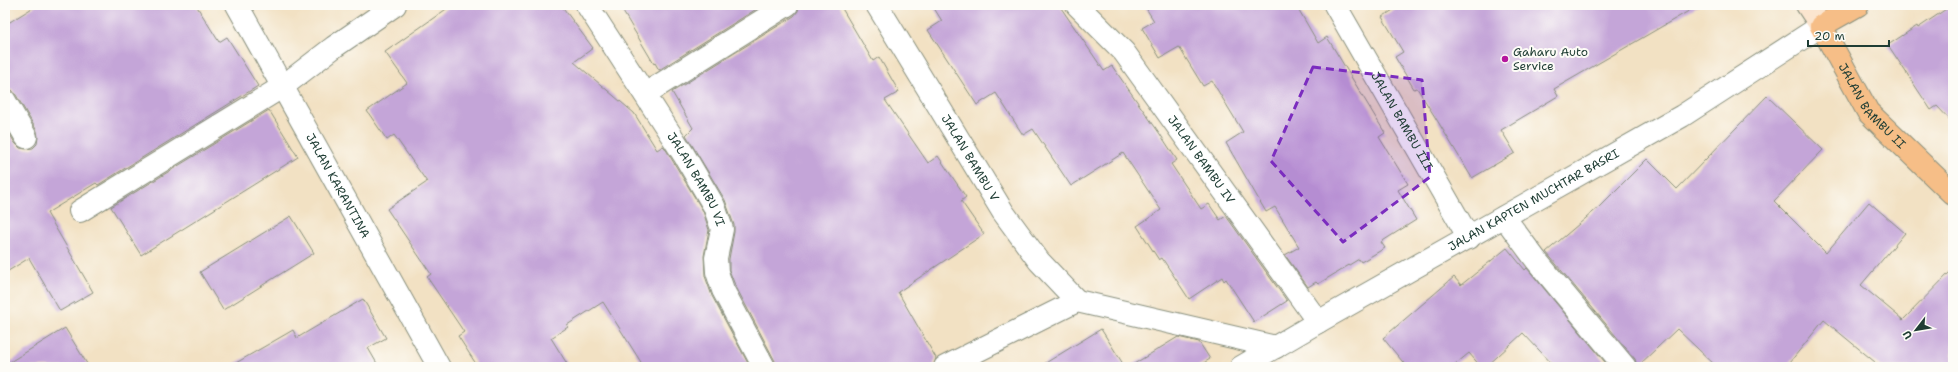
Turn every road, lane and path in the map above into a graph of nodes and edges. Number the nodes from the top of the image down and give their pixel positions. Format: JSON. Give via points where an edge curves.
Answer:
{"nodes":[{"id":1,"x":237,"y":5,"type":"edge"},
{"id":2,"x":395,"y":5,"type":"edge"},
{"id":3,"x":586,"y":5,"type":"edge"},
{"id":4,"x":787,"y":5,"type":"edge"},
{"id":5,"x":877,"y":5,"type":"edge"},
{"id":6,"x":1077,"y":5,"type":"edge"},
{"id":7,"x":1335,"y":5,"type":"edge"},
{"id":8,"x":1807,"y":5,"type":"edge"},
{"id":9,"x":1858,"y":5,"type":"edge"},
{"id":10,"x":1821,"y":26,"type":"junction"},
{"id":11,"x":282,"y":87,"type":"junction"},
{"id":12,"x":645,"y":94,"type":"junction"},
{"id":13,"x":5,"y":101,"type":"edge"},
{"id":14,"x":26,"y":137,"type":"dead end"},
{"id":15,"x":1953,"y":194,"type":"edge"},
{"id":16,"x":80,"y":211,"type":"dead end"},
{"id":17,"x":1504,"y":217,"type":"junction"},
{"id":18,"x":1469,"y":238,"type":"junction"},
{"id":19,"x":1077,"y":301,"type":"junction"},
{"id":20,"x":1318,"y":322,"type":"junction"},
{"id":21,"x":1276,"y":347,"type":"junction"},
{"id":22,"x":439,"y":367,"type":"edge"},
{"id":23,"x":764,"y":367,"type":"edge"},
{"id":24,"x":945,"y":367,"type":"edge"},
{"id":25,"x":1241,"y":367,"type":"edge"},
{"id":26,"x":1625,"y":367,"type":"edge"}],
"edges":[{"from":1,"to":11,"type":"street","name":"JALAN KARANTINA"},
{"from":2,"to":11,"type":"street"},
{"from":3,"to":12,"type":"street","name":"JALAN BAMBU VI"},
{"from":4,"to":12,"type":"street"},
{"from":5,"to":19,"type":"street","name":"JALAN BAMBU V","via":[[1003,212],[1039,261]]},
{"from":6,"to":20,"type":"street","name":"JALAN BAMBU IV","via":[[1124,52]]},
{"from":7,"to":18,"type":"street","name":"JALAN BAMBU III"},
{"from":8,"to":10,"type":"street","name":"JALAN BAMBU II"},
{"from":9,"to":10,"type":"main road"},
{"from":10,"to":15,"type":"main road","name":"JALAN BAMBU II","via":[[1868,112]]},
{"from":10,"to":17,"type":"street","name":"JALAN KAPTEN MUCHTAR BASRI","via":[[1682,116]]},
{"from":11,"to":16,"type":"street"},
{"from":11,"to":22,"type":"street","name":"JALAN KARANTINA"},
{"from":12,"to":23,"type":"street","name":"JALAN BAMBU VI","via":[[714,206],[722,229],[716,258],[717,272],[723,290]]},
{"from":13,"to":14,"type":"street"},
{"from":17,"to":18,"type":"street","name":"JALAN KAPTEN MUCHTAR BASRI"},
{"from":17,"to":26,"type":"street","via":[[1536,260]]},
{"from":18,"to":20,"type":"street","name":"JALAN KAPTEN MUCHTAR BASRI"},
{"from":19,"to":21,"type":"street"},
{"from":19,"to":24,"type":"street"},
{"from":20,"to":21,"type":"street","name":"JALAN KAPTEN MUCHTAR BASRI"},
{"from":21,"to":25,"type":"street","name":"JALAN KAPTEN MUCHTAR BASRI"}]}
